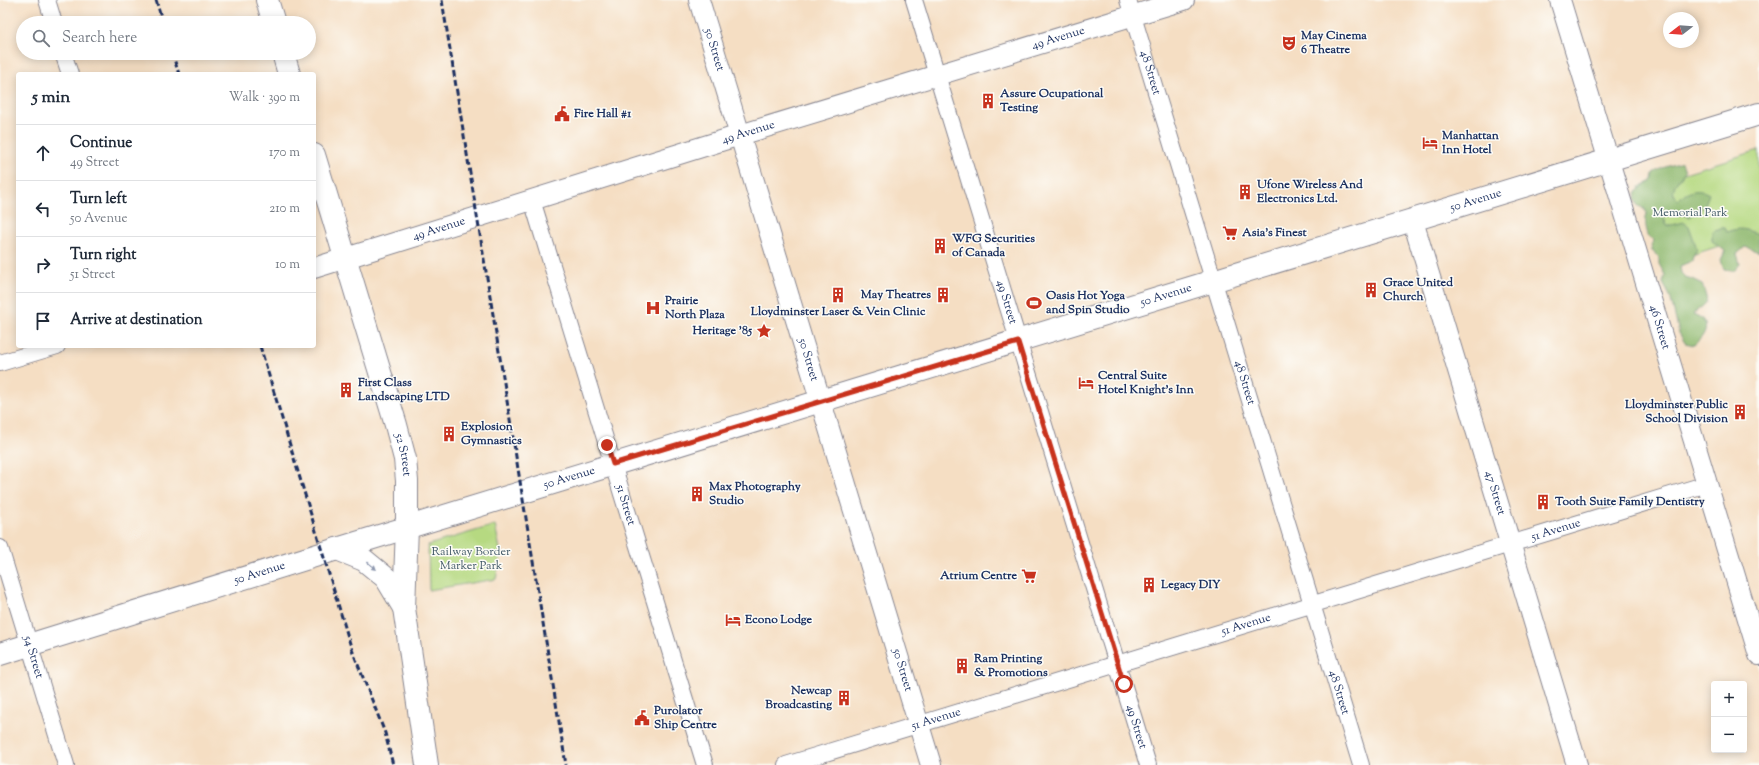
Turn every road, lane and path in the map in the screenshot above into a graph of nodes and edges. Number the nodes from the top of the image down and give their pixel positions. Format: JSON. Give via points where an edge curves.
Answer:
{"nodes":[{"id":1,"x":47,"y":0,"type":"edge"},
{"id":2,"x":267,"y":0,"type":"edge"},
{"id":3,"x":699,"y":0,"type":"edge"},
{"id":4,"x":914,"y":0,"type":"edge"},
{"id":5,"x":1184,"y":0,"type":"edge"},
{"id":6,"x":1560,"y":0,"type":"edge"},
{"id":7,"x":1130,"y":8,"type":"edge"},
{"id":8,"x":52,"y":16,"type":"edge"},
{"id":9,"x":272,"y":16,"type":"edge"},
{"id":10,"x":65,"y":60,"type":"edge"},
{"id":11,"x":285,"y":60,"type":"edge"},
{"id":12,"x":69,"y":72,"type":"edge"},
{"id":13,"x":288,"y":72,"type":"edge"},
{"id":14,"x":936,"y":75,"type":"junction"},
{"id":15,"x":1759,"y":114,"type":"edge"},
{"id":16,"x":740,"y":135,"type":"junction"},
{"id":17,"x":1610,"y":161,"type":"junction"},
{"id":18,"x":316,"y":162,"type":"edge"},
{"id":19,"x":532,"y":200,"type":"junction"},
{"id":20,"x":1413,"y":221,"type":"junction"},
{"id":21,"x":345,"y":258,"type":"junction"},
{"id":22,"x":316,"y":267,"type":"edge"},
{"id":23,"x":1214,"y":282,"type":"junction"},
{"id":24,"x":1018,"y":342,"type":"junction"},
{"id":25,"x":50,"y":348,"type":"edge"},
{"id":26,"x":0,"y":363,"type":"edge"},
{"id":27,"x":821,"y":401,"type":"junction"},
{"id":28,"x":613,"y":464,"type":"junction"},
{"id":29,"x":1707,"y":484,"type":"junction"},
{"id":30,"x":408,"y":527,"type":"junction"},
{"id":31,"x":1511,"y":544,"type":"junction"},
{"id":32,"x":0,"y":548,"type":"edge"},
{"id":33,"x":337,"y":549,"type":"junction"},
{"id":34,"x":1312,"y":605,"type":"junction"},
{"id":35,"x":404,"y":608,"type":"junction"},
{"id":36,"x":30,"y":645,"type":"junction"},
{"id":37,"x":0,"y":654,"type":"edge"},
{"id":38,"x":1759,"y":655,"type":"edge"},
{"id":39,"x":1118,"y":664,"type":"junction"},
{"id":40,"x":919,"y":725,"type":"junction"},
{"id":41,"x":66,"y":765,"type":"edge"},
{"id":42,"x":427,"y":765,"type":"edge"},
{"id":43,"x":705,"y":765,"type":"edge"},
{"id":44,"x":786,"y":765,"type":"edge"},
{"id":45,"x":931,"y":765,"type":"edge"},
{"id":46,"x":1148,"y":765,"type":"edge"},
{"id":47,"x":1361,"y":765,"type":"edge"},
{"id":48,"x":1577,"y":765,"type":"edge"}],
"edges":[{"from":1,"to":8,"type":"street"},
{"from":2,"to":9,"type":"main road"},
{"from":3,"to":16,"type":"street","name":"50 Street"},
{"from":4,"to":14,"type":"street","name":"49 Street"},
{"from":5,"to":7,"type":"street","name":"49 Avenue"},
{"from":6,"to":17,"type":"street","name":"46 Street"},
{"from":7,"to":14,"type":"street","name":"49 Avenue"},
{"from":7,"to":23,"type":"street","name":"48 Street"},
{"from":10,"to":12,"type":"street"},
{"from":11,"to":13,"type":"main road"},
{"from":14,"to":16,"type":"street","name":"49 Avenue"},
{"from":14,"to":24,"type":"street","name":"49 Street"},
{"from":15,"to":17,"type":"main road","name":"50 Avenue"},
{"from":16,"to":19,"type":"street","name":"49 Avenue"},
{"from":16,"to":27,"type":"street","name":"50 Street"},
{"from":17,"to":20,"type":"main road","name":"50 Avenue"},
{"from":17,"to":29,"type":"street","name":"46 Street"},
{"from":18,"to":21,"type":"main road","name":"52 Street"},
{"from":19,"to":21,"type":"street","name":"49 Avenue"},
{"from":19,"to":28,"type":"street","name":"51 Street"},
{"from":20,"to":23,"type":"main road","name":"50 Avenue"},
{"from":20,"to":31,"type":"street","name":"47 Street"},
{"from":21,"to":22,"type":"street","name":"49 Avenue"},
{"from":21,"to":30,"type":"main road","name":"52 Street","via":[[401,442],[407,480]]},
{"from":23,"to":24,"type":"main road","name":"50 Avenue"},
{"from":23,"to":34,"type":"street","name":"48 Street"},
{"from":24,"to":27,"type":"main road","name":"50 Avenue"},
{"from":24,"to":39,"type":"street","name":"49 Street"},
{"from":25,"to":26,"type":"street"},
{"from":27,"to":28,"type":"main road","name":"50 Avenue"},
{"from":27,"to":40,"type":"street","name":"50 Street"},
{"from":28,"to":30,"type":"main road","name":"50 Avenue"},
{"from":28,"to":43,"type":"street","name":"51 Street"},
{"from":29,"to":31,"type":"street","name":"51 Avenue"},
{"from":29,"to":38,"type":"street","name":"46 Street"},
{"from":30,"to":33,"type":"main road","name":"50 Avenue"},
{"from":30,"to":35,"type":"main road","name":"52 Street"},
{"from":31,"to":34,"type":"street","name":"51 Avenue"},
{"from":31,"to":48,"type":"street","name":"47 Street"},
{"from":32,"to":36,"type":"street","name":"54 Street"},
{"from":33,"to":35,"type":"main road","one_way":true,"via":[[364,560],[386,578]]},
{"from":33,"to":36,"type":"main road","name":"50 Avenue"},
{"from":34,"to":39,"type":"street","name":"51 Avenue"},
{"from":34,"to":47,"type":"street","name":"48 Street"},
{"from":35,"to":42,"type":"main road","name":"52 Street"},
{"from":36,"to":37,"type":"main road","name":"50 Avenue"},
{"from":36,"to":41,"type":"street","name":"54 Street"},
{"from":39,"to":40,"type":"street","name":"51 Avenue"},
{"from":39,"to":46,"type":"street","name":"49 Street"},
{"from":40,"to":44,"type":"street","name":"51 Avenue"},
{"from":40,"to":45,"type":"street","name":"50 Street"}]}
